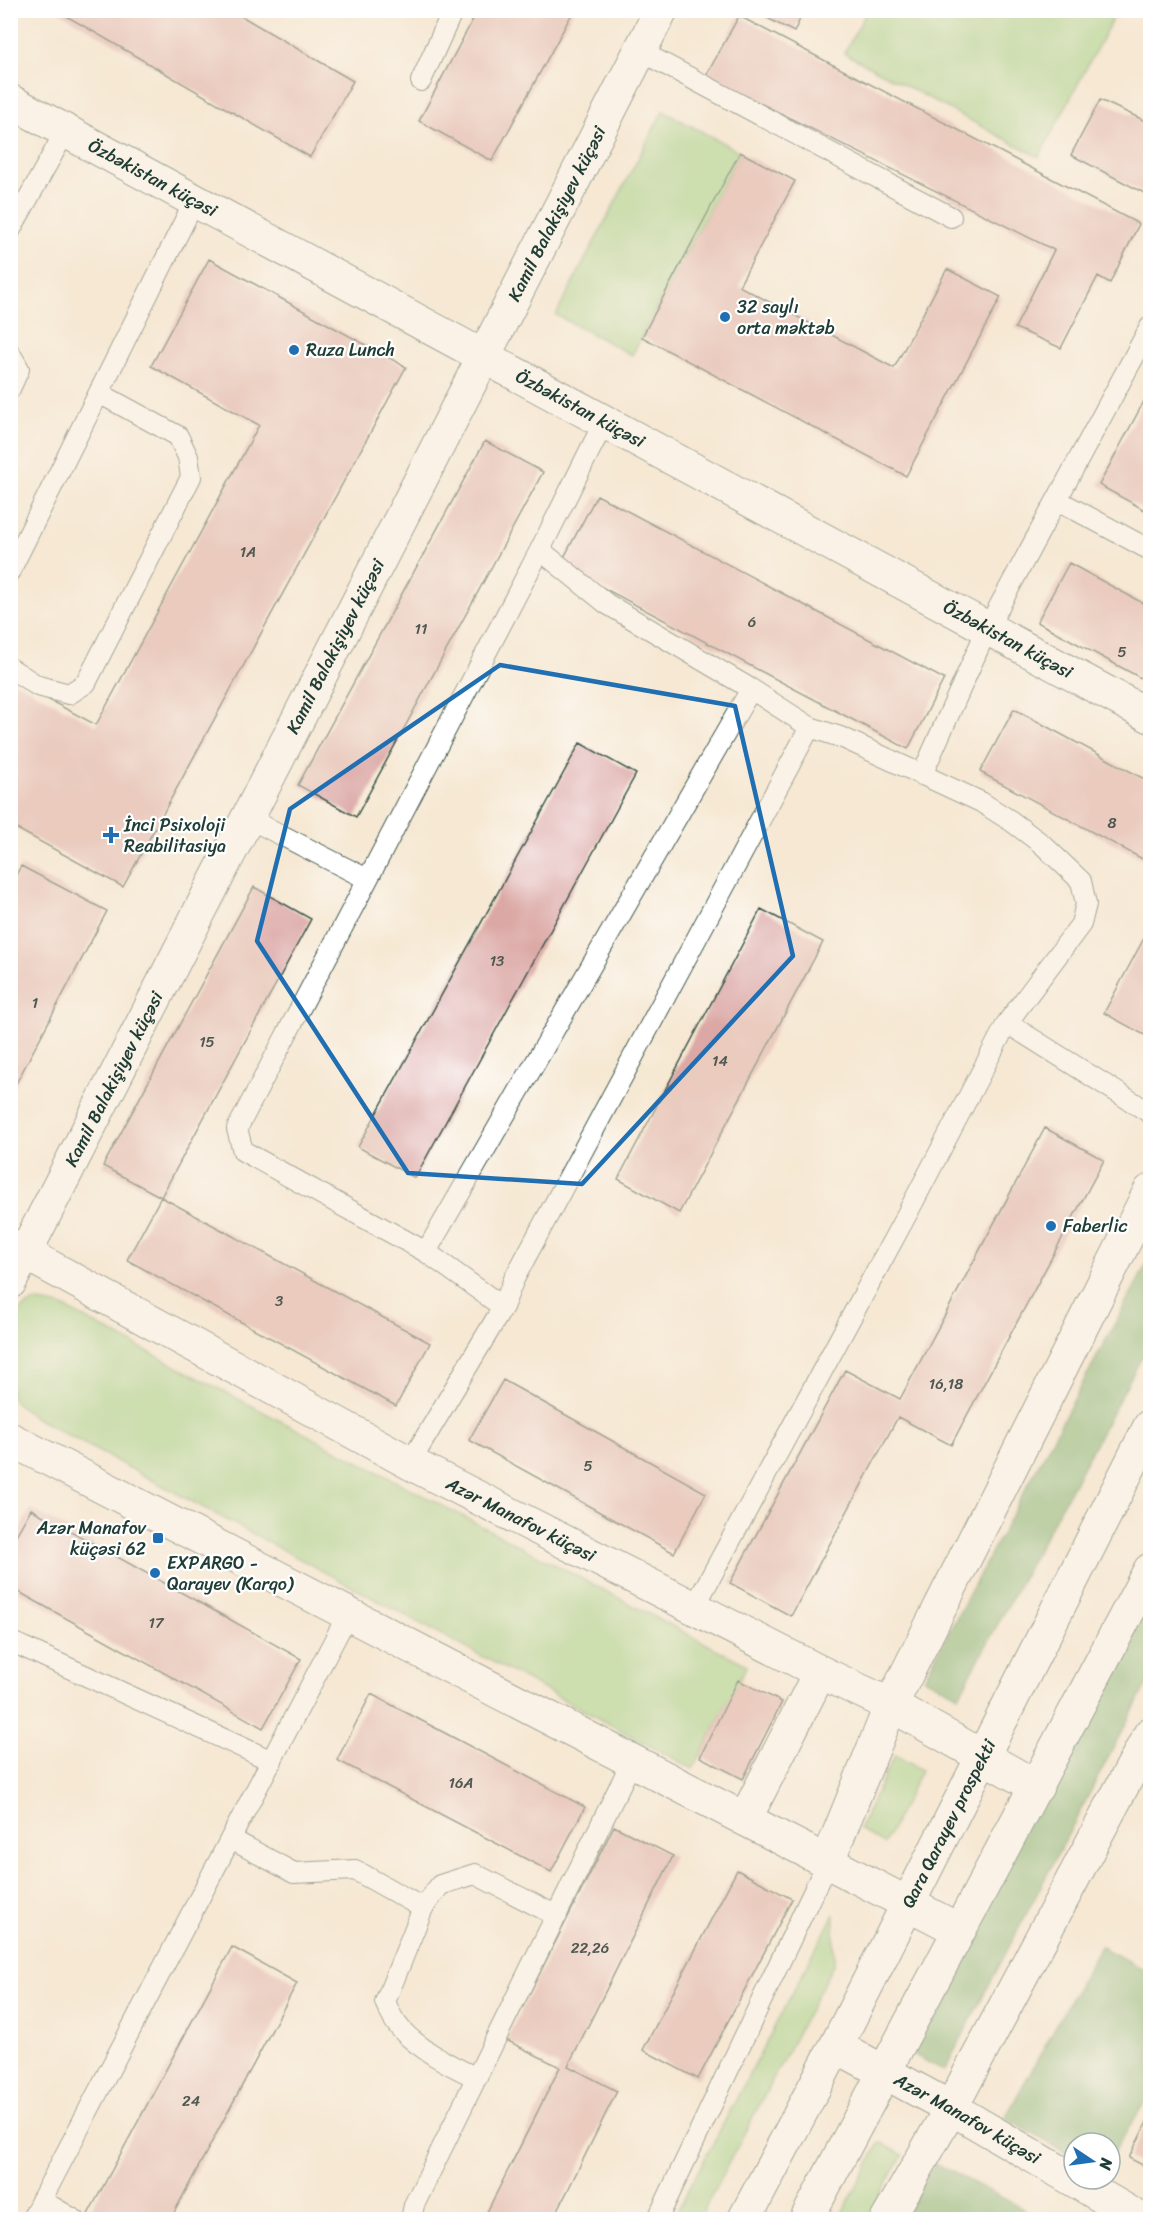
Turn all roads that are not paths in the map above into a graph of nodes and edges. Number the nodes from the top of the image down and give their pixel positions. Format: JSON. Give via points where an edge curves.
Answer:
{"nodes":[{"id":1,"x":453,"y":10,"type":"edge"},
{"id":2,"x":661,"y":10,"type":"edge"},
{"id":3,"x":640,"y":51,"type":"junction"},
{"id":4,"x":421,"y":81,"type":"dead end"},
{"id":5,"x":10,"y":102,"type":"edge"},
{"id":6,"x":65,"y":132,"type":"junction"},
{"id":7,"x":194,"y":202,"type":"junction"},
{"id":8,"x":951,"y":217,"type":"dead end"},
{"id":9,"x":10,"y":231,"type":"edge"},
{"id":10,"x":1150,"y":327,"type":"edge"},
{"id":11,"x":10,"y":353,"type":"edge"},
{"id":12,"x":483,"y":356,"type":"junction"},
{"id":13,"x":10,"y":389,"type":"edge"},
{"id":14,"x":99,"y":393,"type":"junction"},
{"id":15,"x":604,"y":422,"type":"junction"},
{"id":16,"x":1057,"y":500,"type":"junction"},
{"id":17,"x":540,"y":550,"type":"junction"},
{"id":18,"x":1150,"y":550,"type":"edge"},
{"id":19,"x":10,"y":571,"type":"edge"},
{"id":20,"x":987,"y":629,"type":"junction"},
{"id":21,"x":10,"y":668,"type":"edge"},
{"id":22,"x":751,"y":689,"type":"junction"},
{"id":23,"x":1150,"y":716,"type":"edge"},
{"id":24,"x":810,"y":728,"type":"junction"},
{"id":25,"x":922,"y":775,"type":"junction"},
{"id":26,"x":248,"y":818,"type":"junction"},
{"id":27,"x":367,"y":879,"type":"junction"},
{"id":28,"x":1007,"y":1023,"type":"junction"},
{"id":29,"x":1150,"y":1113,"type":"edge"},
{"id":30,"x":1150,"y":1191,"type":"edge"},
{"id":31,"x":18,"y":1249,"type":"edge"},
{"id":32,"x":426,"y":1252,"type":"junction"},
{"id":33,"x":10,"y":1282,"type":"edge"},
{"id":34,"x":503,"y":1306,"type":"junction"},
{"id":35,"x":1150,"y":1426,"type":"edge"},
{"id":36,"x":10,"y":1439,"type":"edge"},
{"id":37,"x":410,"y":1463,"type":"junction"},
{"id":38,"x":1150,"y":1570,"type":"edge"},
{"id":39,"x":694,"y":1608,"type":"junction"},
{"id":40,"x":348,"y":1614,"type":"junction"},
{"id":41,"x":10,"y":1641,"type":"edge"},
{"id":42,"x":820,"y":1672,"type":"junction"},
{"id":43,"x":891,"y":1705,"type":"junction"},
{"id":44,"x":1150,"y":1734,"type":"edge"},
{"id":45,"x":984,"y":1757,"type":"junction"},
{"id":46,"x":272,"y":1761,"type":"junction"},
{"id":47,"x":632,"y":1761,"type":"junction"},
{"id":48,"x":1037,"y":1786,"type":"junction"},
{"id":49,"x":745,"y":1819,"type":"junction"},
{"id":50,"x":231,"y":1839,"type":"junction"},
{"id":51,"x":827,"y":1863,"type":"junction"},
{"id":52,"x":907,"y":1904,"type":"junction"},
{"id":53,"x":423,"y":1908,"type":"junction"},
{"id":54,"x":556,"y":1916,"type":"junction"},
{"id":55,"x":959,"y":1930,"type":"junction"},
{"id":56,"x":836,"y":2046,"type":"junction"},
{"id":57,"x":885,"y":2072,"type":"junction"},
{"id":58,"x":477,"y":2078,"type":"junction"},
{"id":59,"x":951,"y":2108,"type":"junction"},
{"id":60,"x":41,"y":2200,"type":"junction"},
{"id":61,"x":31,"y":2220,"type":"edge"},
{"id":62,"x":75,"y":2220,"type":"edge"},
{"id":63,"x":411,"y":2220,"type":"edge"},
{"id":64,"x":657,"y":2220,"type":"edge"},
{"id":65,"x":744,"y":2220,"type":"edge"},
{"id":66,"x":806,"y":2220,"type":"edge"},
{"id":67,"x":886,"y":2220,"type":"edge"},
{"id":68,"x":1142,"y":2220,"type":"edge"}],
"edges":[{"from":1,"to":4,"type":"lane"},
{"from":2,"to":3,"type":"street","name":"Kamil Balakişiyev küçəsi"},
{"from":3,"to":8,"type":"lane"},
{"from":3,"to":12,"type":"street","name":"Kamil Balakişiyev küçəsi"},
{"from":5,"to":6,"type":"street","name":"Özbəkistan küçəsi"},
{"from":6,"to":7,"type":"street","name":"Özbəkistan küçəsi"},
{"from":6,"to":9,"type":"lane"},
{"from":7,"to":12,"type":"street","name":"Özbəkistan küçəsi"},
{"from":7,"to":14,"type":"lane"},
{"from":10,"to":16,"type":"lane"},
{"from":11,"to":13,"type":"lane","via":[[19,369]]},
{"from":12,"to":15,"type":"street","name":"Özbəkistan küçəsi"},
{"from":12,"to":26,"type":"street","name":"Kamil Balakişiyev küçəsi"},
{"from":14,"to":19,"type":"lane"},
{"from":14,"to":21,"type":"lane","via":[[178,436],[188,457],[191,477],[86,682],[69,694],[38,686]]},
{"from":15,"to":17,"type":"lane"},
{"from":15,"to":20,"type":"street","name":"Özbəkistan küçəsi"},
{"from":16,"to":18,"type":"lane"},
{"from":16,"to":20,"type":"lane"},
{"from":17,"to":22,"type":"lane","via":[[607,604]]},
{"from":17,"to":27,"type":"lane"},
{"from":20,"to":23,"type":"street","name":"Özbəkistan küçəsi"},
{"from":20,"to":25,"type":"lane"},
{"from":22,"to":24,"type":"lane"},
{"from":22,"to":32,"type":"lane"},
{"from":24,"to":25,"type":"lane","via":[[843,738]]},
{"from":24,"to":34,"type":"lane","via":[[610,1097]]},
{"from":25,"to":28,"type":"lane","via":[[981,802],[1011,821],[1081,881],[1086,904],[1080,924]]},
{"from":26,"to":27,"type":"lane"},
{"from":26,"to":31,"type":"street","name":"Kamil Balakişiyev küçəsi"},
{"from":27,"to":32,"type":"lane","via":[[237,1130],[243,1151]]},
{"from":28,"to":29,"type":"lane"},
{"from":28,"to":39,"type":"lane"},
{"from":30,"to":43,"type":"street"},
{"from":31,"to":33,"type":"street","name":"Kamil Balakişiyev küçəsi"},
{"from":31,"to":37,"type":"street","name":"Azər Manafov küçəsi"},
{"from":32,"to":34,"type":"lane"},
{"from":34,"to":37,"type":"lane"},
{"from":35,"to":45,"type":"street","name":"Qara Qarayev prospekti"},
{"from":36,"to":40,"type":"street"},
{"from":37,"to":39,"type":"street","name":"Azər Manafov küçəsi"},
{"from":38,"to":48,"type":"street"},
{"from":39,"to":42,"type":"street","name":"Azər Manafov küçəsi"},
{"from":40,"to":46,"type":"lane"},
{"from":40,"to":47,"type":"street"},
{"from":41,"to":46,"type":"lane"},
{"from":42,"to":43,"type":"street","name":"Azər Manafov küçəsi"},
{"from":42,"to":49,"type":"street"},
{"from":43,"to":45,"type":"street","name":"Azər Manafov küçəsi"},
{"from":43,"to":51,"type":"street"},
{"from":44,"to":59,"type":"street"},
{"from":45,"to":48,"type":"street","name":"Azər Manafov küçəsi"},
{"from":45,"to":52,"type":"street","name":"Qara Qarayev prospekti"},
{"from":46,"to":50,"type":"lane"},
{"from":47,"to":49,"type":"street"},
{"from":47,"to":54,"type":"lane"},
{"from":48,"to":55,"type":"street"},
{"from":49,"to":51,"type":"street"},
{"from":50,"to":53,"type":"lane","via":[[294,1873],[354,1869]]},
{"from":50,"to":60,"type":"lane"},
{"from":51,"to":52,"type":"street"},
{"from":51,"to":64,"type":"lane"},
{"from":52,"to":55,"type":"street"},
{"from":52,"to":56,"type":"street","name":"Qara Qarayev prospekti"},
{"from":53,"to":54,"type":"lane","via":[[440,1885],[475,1874]]},
{"from":53,"to":58,"type":"lane","via":[[385,2002],[396,2024],[415,2042]]},
{"from":54,"to":58,"type":"lane"},
{"from":55,"to":57,"type":"street"},
{"from":56,"to":57,"type":"street","name":"Azər Manafov küçəsi"},
{"from":56,"to":65,"type":"street","name":"Qara Qarayev prospekti"},
{"from":57,"to":59,"type":"street","name":"Azər Manafov küçəsi"},
{"from":57,"to":66,"type":"street"},
{"from":58,"to":63,"type":"lane","via":[[414,2205]]},
{"from":59,"to":67,"type":"street"},
{"from":59,"to":68,"type":"street","name":"Azər Manafov küçəsi"},
{"from":60,"to":61,"type":"lane"},
{"from":60,"to":62,"type":"lane"}]}
